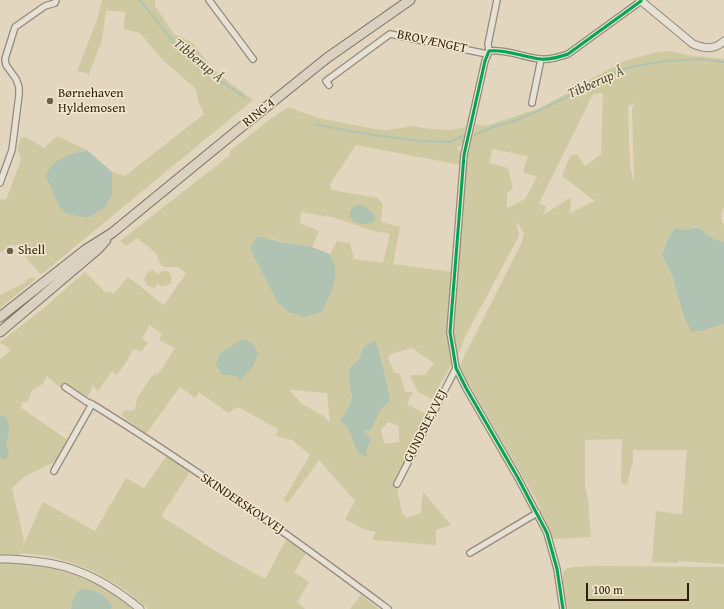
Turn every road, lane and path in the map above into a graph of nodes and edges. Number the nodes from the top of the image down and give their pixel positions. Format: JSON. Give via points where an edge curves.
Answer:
{"nodes":[{"id":1,"x":56,"y":0,"type":"edge"},
{"id":2,"x":209,"y":0,"type":"edge"},
{"id":3,"x":410,"y":0,"type":"edge"},
{"id":4,"x":497,"y":0,"type":"edge"},
{"id":5,"x":640,"y":0,"type":"edge"},
{"id":6,"x":724,"y":41,"type":"edge"},
{"id":7,"x":488,"y":53,"type":"junction"},
{"id":8,"x":253,"y":59,"type":"dead end"},
{"id":9,"x":541,"y":59,"type":"junction"},
{"id":10,"x":329,"y":85,"type":"dead end"},
{"id":11,"x":532,"y":102,"type":"dead end"},
{"id":12,"x":0,"y":183,"type":"edge"},
{"id":13,"x":112,"y":233,"type":"junction"},
{"id":14,"x":0,"y":317,"type":"edge"},
{"id":15,"x":0,"y":332,"type":"edge"},
{"id":16,"x":456,"y":368,"type":"junction"},
{"id":17,"x":66,"y":387,"type":"dead end"},
{"id":18,"x":92,"y":404,"type":"junction"},
{"id":19,"x":54,"y":471,"type":"dead end"},
{"id":20,"x":397,"y":484,"type":"dead end"},
{"id":21,"x":537,"y":513,"type":"junction"},
{"id":22,"x":470,"y":553,"type":"dead end"},
{"id":23,"x":0,"y":559,"type":"edge"},
{"id":24,"x":140,"y":609,"type":"edge"},
{"id":25,"x":388,"y":609,"type":"edge"},
{"id":26,"x":563,"y":609,"type":"edge"}],
"edges":[{"from":1,"to":12,"type":"street","via":[[15,27],[5,59],[6,65],[16,79],[19,95],[12,150]]},
{"from":2,"to":8,"type":"street"},
{"from":3,"to":13,"type":"main road","name":"RING 4","via":[[321,63]]},
{"from":4,"to":7,"type":"street"},
{"from":5,"to":6,"type":"street","via":[[701,48],[717,47]]},
{"from":5,"to":9,"type":"street","via":[[568,54]]},
{"from":7,"to":9,"type":"street","via":[[497,50]]},
{"from":7,"to":10,"type":"street","name":"BROVÆNGET","via":[[390,34],[326,81]]},
{"from":7,"to":16,"type":"street","via":[[464,155],[450,332]]},
{"from":9,"to":11,"type":"street"},
{"from":13,"to":14,"type":"main road","name":"RING 4","via":[[85,250]]},
{"from":13,"to":15,"type":"main road","name":"RING 4","via":[[98,250]]},
{"from":16,"to":20,"type":"street","name":"GUNDSLEVVEJ"},
{"from":16,"to":21,"type":"street"},
{"from":17,"to":18,"type":"street","name":"SKINDERSKOVVEJ"},
{"from":18,"to":19,"type":"street"},
{"from":18,"to":25,"type":"street","name":"SKINDERSKOVVEJ","via":[[139,433],[310,550]]},
{"from":21,"to":22,"type":"street"},
{"from":21,"to":26,"type":"street","via":[[547,533],[557,569]]},
{"from":23,"to":24,"type":"street","via":[[54,564],[82,573],[107,585]]}]}
